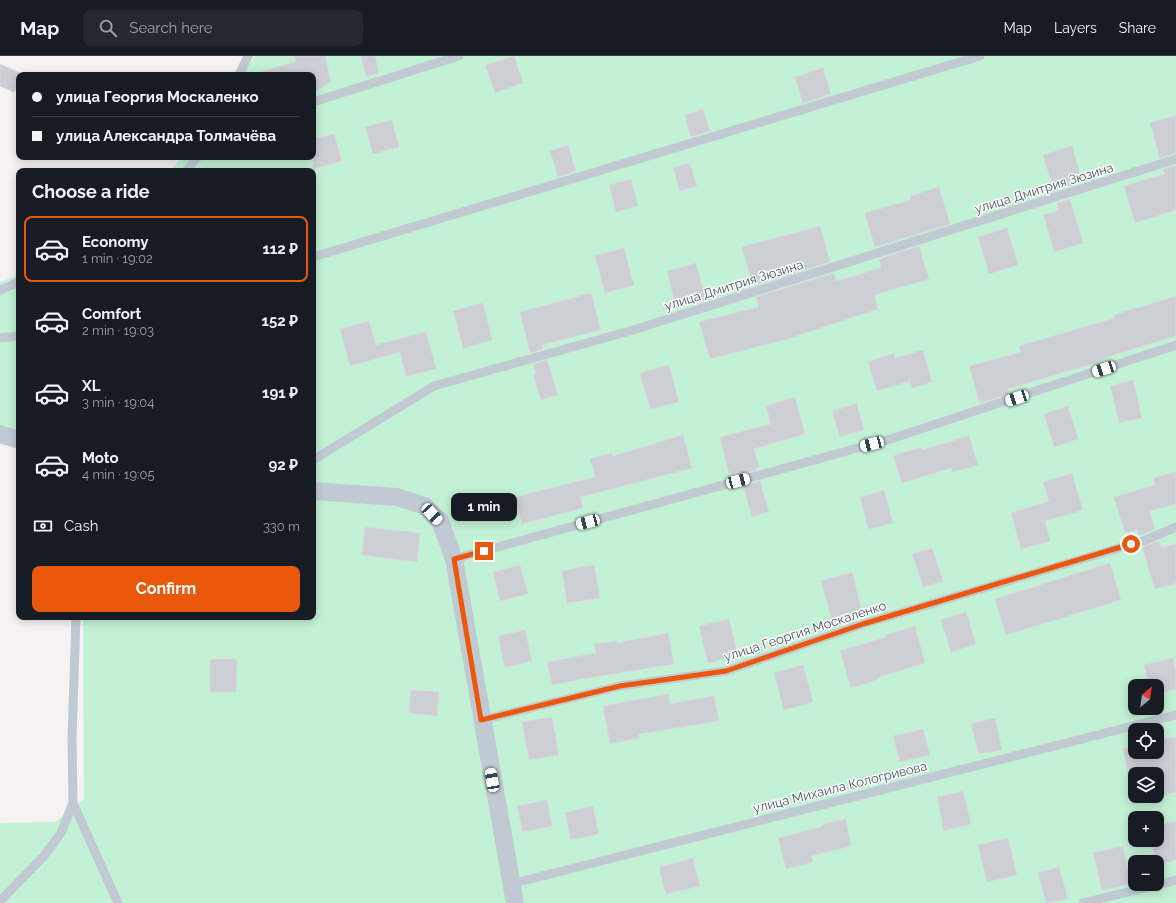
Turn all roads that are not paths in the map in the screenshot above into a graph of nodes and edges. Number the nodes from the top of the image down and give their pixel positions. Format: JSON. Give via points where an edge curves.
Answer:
{"nodes":[{"id":1,"x":248,"y":56,"type":"edge"},
{"id":2,"x":460,"y":56,"type":"edge"},
{"id":3,"x":980,"y":56,"type":"edge"},
{"id":4,"x":241,"y":72,"type":"edge"},
{"id":5,"x":316,"y":101,"type":"edge"},
{"id":6,"x":195,"y":160,"type":"edge"},
{"id":7,"x":1176,"y":160,"type":"edge"},
{"id":8,"x":189,"y":168,"type":"edge"},
{"id":9,"x":316,"y":256,"type":"edge"},
{"id":10,"x":16,"y":283,"type":"edge"},
{"id":11,"x":0,"y":290,"type":"edge"},
{"id":12,"x":16,"y":336,"type":"edge"},
{"id":13,"x":0,"y":338,"type":"edge"},
{"id":14,"x":1176,"y":345,"type":"edge"},
{"id":15,"x":0,"y":434,"type":"edge"},
{"id":16,"x":16,"y":439,"type":"edge"},
{"id":17,"x":316,"y":458,"type":"edge"},
{"id":18,"x":316,"y":491,"type":"edge"},
{"id":19,"x":1176,"y":527,"type":"edge"},
{"id":20,"x":454,"y":559,"type":"junction"},
{"id":21,"x":76,"y":620,"type":"edge"},
{"id":22,"x":1176,"y":716,"type":"edge"},
{"id":23,"x":481,"y":720,"type":"junction"},
{"id":24,"x":72,"y":803,"type":"junction"},
{"id":25,"x":1176,"y":880,"type":"edge"},
{"id":26,"x":511,"y":884,"type":"junction"},
{"id":27,"x":0,"y":901,"type":"edge"},
{"id":28,"x":118,"y":903,"type":"edge"},
{"id":29,"x":515,"y":903,"type":"edge"},
{"id":30,"x":1083,"y":903,"type":"edge"}],
"edges":[{"from":1,"to":4,"type":"lane"},
{"from":2,"to":5,"type":"lane"},
{"from":3,"to":9,"type":"lane"},
{"from":6,"to":8,"type":"lane"},
{"from":7,"to":17,"type":"lane","name":"улица Дмитрия Зюзина","via":[[640,328],[434,386]]},
{"from":10,"to":11,"type":"lane"},
{"from":12,"to":13,"type":"lane"},
{"from":14,"to":20,"type":"lane","via":[[887,440]]},
{"from":15,"to":16,"type":"street"},
{"from":18,"to":20,"type":"street","via":[[397,497],[425,506],[440,521]]},
{"from":19,"to":23,"type":"lane","name":"улица Георгия Москаленко","via":[[1146,540],[863,624],[726,671],[620,686]]},
{"from":20,"to":23,"type":"street"},
{"from":21,"to":24,"type":"lane"},
{"from":22,"to":26,"type":"lane","name":"улица Михаила Кологривова"},
{"from":23,"to":26,"type":"street"},
{"from":24,"to":27,"type":"lane","via":[[61,834],[43,857]]},
{"from":24,"to":28,"type":"lane"},
{"from":25,"to":30,"type":"lane"},
{"from":26,"to":29,"type":"street"}]}
